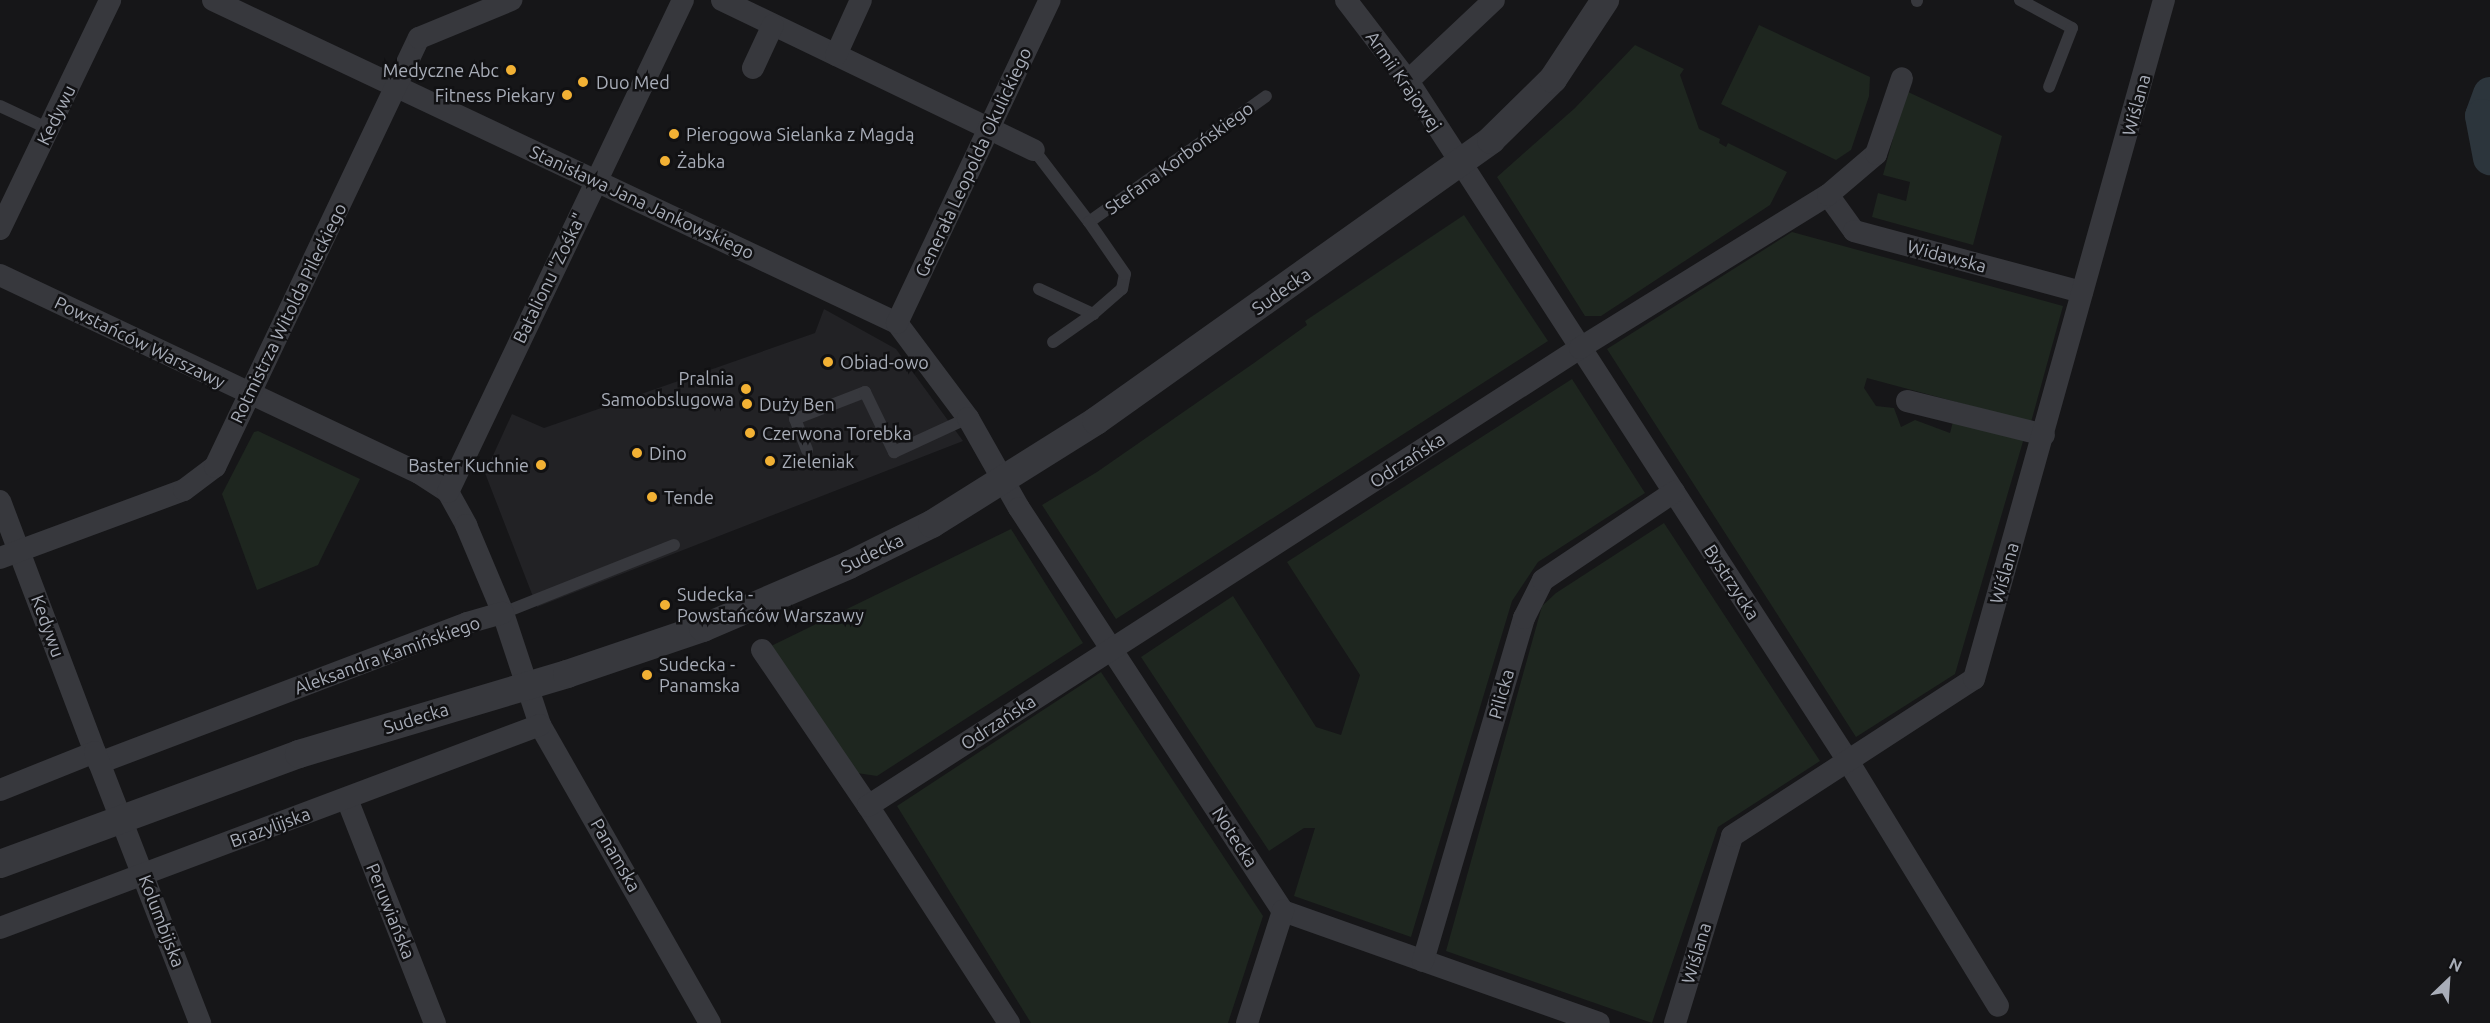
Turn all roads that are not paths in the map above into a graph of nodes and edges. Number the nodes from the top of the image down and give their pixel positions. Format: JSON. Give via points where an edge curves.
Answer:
{"nodes":[{"id":1,"x":110,"y":0,"type":"edge"},
{"id":2,"x":213,"y":0,"type":"edge"},
{"id":3,"x":511,"y":0,"type":"edge"},
{"id":4,"x":683,"y":0,"type":"edge"},
{"id":5,"x":722,"y":0,"type":"edge"},
{"id":6,"x":861,"y":0,"type":"edge"},
{"id":7,"x":1050,"y":0,"type":"edge"},
{"id":8,"x":1346,"y":0,"type":"edge"},
{"id":9,"x":1494,"y":0,"type":"edge"},
{"id":10,"x":1605,"y":0,"type":"edge"},
{"id":11,"x":2020,"y":0,"type":"edge"},
{"id":12,"x":2164,"y":0,"type":"edge"},
{"id":13,"x":773,"y":25,"type":"junction"},
{"id":14,"x":836,"y":55,"type":"junction"},
{"id":15,"x":753,"y":68,"type":"dead end"},
{"id":16,"x":1902,"y":78,"type":"dead end"},
{"id":17,"x":1408,"y":81,"type":"junction"},
{"id":18,"x":397,"y":87,"type":"junction"},
{"id":19,"x":2049,"y":87,"type":"dead end"},
{"id":20,"x":1266,"y":96,"type":"dead end"},
{"id":21,"x":0,"y":106,"type":"edge"},
{"id":22,"x":49,"y":129,"type":"junction"},
{"id":23,"x":988,"y":130,"type":"junction"},
{"id":24,"x":1034,"y":150,"type":"joint"},
{"id":25,"x":1460,"y":163,"type":"junction"},
{"id":26,"x":596,"y":180,"type":"junction"},
{"id":27,"x":1828,"y":195,"type":"junction"},
{"id":28,"x":1089,"y":222,"type":"junction"},
{"id":29,"x":0,"y":229,"type":"edge"},
{"id":30,"x":0,"y":275,"type":"edge"},
{"id":31,"x":1039,"y":289,"type":"dead end"},
{"id":32,"x":2082,"y":292,"type":"junction"},
{"id":33,"x":1094,"y":314,"type":"junction"},
{"id":34,"x":897,"y":323,"type":"junction"},
{"id":35,"x":1053,"y":342,"type":"dead end"},
{"id":36,"x":1580,"y":348,"type":"junction"},
{"id":37,"x":249,"y":395,"type":"junction"},
{"id":38,"x":1907,"y":401,"type":"dead end"},
{"id":39,"x":968,"y":418,"type":"junction"},
{"id":40,"x":2044,"y":435,"type":"junction"},
{"id":41,"x":807,"y":450,"type":"dead end"},
{"id":42,"x":1005,"y":482,"type":"junction"},
{"id":43,"x":448,"y":492,"type":"junction"},
{"id":44,"x":1674,"y":492,"type":"junction"},
{"id":45,"x":0,"y":501,"type":"edge"},
{"id":46,"x":674,"y":545,"type":"dead end"},
{"id":47,"x":9,"y":554,"type":"edge"},
{"id":48,"x":503,"y":613,"type":"junction"},
{"id":49,"x":1113,"y":648,"type":"junction"},
{"id":50,"x":762,"y":650,"type":"dead end"},
{"id":51,"x":526,"y":686,"type":"junction"},
{"id":52,"x":540,"y":725,"type":"junction"},
{"id":53,"x":97,"y":758,"type":"junction"},
{"id":54,"x":1848,"y":761,"type":"junction"},
{"id":55,"x":0,"y":790,"type":"edge"},
{"id":56,"x":347,"y":799,"type":"junction"},
{"id":57,"x":868,"y":806,"type":"junction"},
{"id":58,"x":121,"y":820,"type":"junction"},
{"id":59,"x":0,"y":864,"type":"edge"},
{"id":60,"x":143,"y":873,"type":"junction"},
{"id":61,"x":1283,"y":911,"type":"junction"},
{"id":62,"x":0,"y":928,"type":"edge"},
{"id":63,"x":1422,"y":961,"type":"junction"},
{"id":64,"x":1998,"y":1006,"type":"dead end"},
{"id":65,"x":200,"y":1023,"type":"edge"},
{"id":66,"x":435,"y":1023,"type":"edge"},
{"id":67,"x":710,"y":1023,"type":"edge"},
{"id":68,"x":1009,"y":1023,"type":"edge"},
{"id":69,"x":1247,"y":1023,"type":"edge"},
{"id":70,"x":1599,"y":1023,"type":"edge"},
{"id":71,"x":1675,"y":1023,"type":"edge"}],
"edges":[{"from":1,"to":22,"type":"street","name":"Kedywu"},
{"from":2,"to":18,"type":"street","name":"Stanisława Jana Jankowskiego"},
{"from":3,"to":18,"type":"street","name":"Rotmistrza Witolda Pileckiego","via":[[419,38]]},
{"from":4,"to":26,"type":"street","name":"Batalionu \"Zośka\""},
{"from":5,"to":13,"type":"street"},
{"from":6,"to":14,"type":"street"},
{"from":7,"to":23,"type":"street","name":"Generała Leopolda Okulickiego"},
{"from":8,"to":17,"type":"street","name":"Armii Krajowej"},
{"from":9,"to":17,"type":"street"},
{"from":10,"to":25,"type":"street","name":"Sudecka","via":[[1538,97]]},
{"from":11,"to":19,"type":"lane","via":[[2072,28]]},
{"from":12,"to":32,"type":"street","name":"Wiślana"},
{"from":13,"to":14,"type":"street"},
{"from":13,"to":15,"type":"street"},
{"from":14,"to":23,"type":"street"},
{"from":16,"to":27,"type":"street","name":"Odrzańska","via":[[1876,154]]},
{"from":17,"to":25,"type":"street","name":"Armii Krajowej"},
{"from":18,"to":26,"type":"street","name":"Stanisława Jana Jankowskiego"},
{"from":18,"to":37,"type":"street","name":"Rotmistrza Witolda Pileckiego"},
{"from":20,"to":28,"type":"lane","name":"Stefana Korbońskiego"},
{"from":21,"to":22,"type":"lane"},
{"from":22,"to":29,"type":"street","name":"Kedywu"},
{"from":23,"to":24,"type":"street","name":"Stefana Korbońskiego"},
{"from":23,"to":34,"type":"street","name":"Generała Leopolda Okulickiego"},
{"from":24,"to":28,"type":"lane","name":"Stefana Korbońskiego"},
{"from":25,"to":36,"type":"street","name":"Bystrzycka"},
{"from":25,"to":42,"type":"street","name":"Sudecka"},
{"from":26,"to":34,"type":"street","name":"Stanisława Jana Jankowskiego"},
{"from":26,"to":43,"type":"street","name":"Batalionu \"Zośka\""},
{"from":27,"to":32,"type":"street","name":"Widawska","via":[[1854,231]]},
{"from":27,"to":36,"type":"street","name":"Odrzańska"},
{"from":28,"to":33,"type":"lane","via":[[1125,274],[1122,290]]},
{"from":30,"to":37,"type":"street","name":"Powstańców Warszawy"},
{"from":31,"to":33,"type":"lane"},
{"from":32,"to":40,"type":"street","name":"Wiślana"},
{"from":33,"to":35,"type":"lane"},
{"from":34,"to":39,"type":"street","name":"Stanisława Jana Jankowskiego"},
{"from":36,"to":44,"type":"street","name":"Bystrzycka"},
{"from":36,"to":49,"type":"street","name":"Odrzańska"},
{"from":37,"to":43,"type":"street","name":"Powstańców Warszawy","via":[[419,473]]},
{"from":37,"to":47,"type":"street","name":"Rotmistrza Witolda Pileckiego","via":[[214,467],[203,479]]},
{"from":38,"to":40,"type":"street"},
{"from":39,"to":41,"type":"lane","via":[[894,452],[865,392],[795,419]]},
{"from":39,"to":42,"type":"street","name":"Stanisława Jana Jankowskiego"},
{"from":40,"to":54,"type":"street","name":"Wiślana","via":[[1974,679]]},
{"from":42,"to":49,"type":"street","name":"Notecka"},
{"from":42,"to":51,"type":"street","name":"Sudecka","via":[[921,529],[767,602],[662,643]]},
{"from":43,"to":48,"type":"street","name":"Powstańców Warszawy"},
{"from":44,"to":54,"type":"street","name":"Bystrzycka"},
{"from":44,"to":63,"type":"street","name":"Pilicka","via":[[1543,580],[1524,618]]},
{"from":45,"to":47,"type":"street","name":"Kedywu"},
{"from":46,"to":48,"type":"lane","name":"Aleksandra Kamińskiego"},
{"from":47,"to":53,"type":"street","name":"Kedywu"},
{"from":48,"to":51,"type":"street","name":"Powstańców Warszawy"},
{"from":48,"to":53,"type":"street","name":"Aleksandra Kamińskiego"},
{"from":49,"to":57,"type":"street","name":"Odrzańska"},
{"from":49,"to":61,"type":"street","name":"Notecka"},
{"from":50,"to":57,"type":"street"},
{"from":51,"to":52,"type":"street","name":"Panamska"},
{"from":51,"to":58,"type":"street","name":"Sudecka","via":[[299,754]]},
{"from":52,"to":56,"type":"street","name":"Brazylijska"},
{"from":52,"to":67,"type":"street","name":"Panamska"},
{"from":53,"to":55,"type":"street","name":"Aleksandra Kamińskiego"},
{"from":53,"to":58,"type":"street"},
{"from":54,"to":64,"type":"street","name":"Bystrzycka"},
{"from":54,"to":71,"type":"street","name":"Wiślana","via":[[1732,836]]},
{"from":56,"to":60,"type":"street","name":"Brazylijska"},
{"from":56,"to":66,"type":"street","name":"Peruwiańska"},
{"from":57,"to":68,"type":"street"},
{"from":58,"to":59,"type":"street","name":"Sudecka"},
{"from":58,"to":60,"type":"street","name":"Kolumbijska"},
{"from":60,"to":62,"type":"street","name":"Brazylijska"},
{"from":60,"to":65,"type":"street","name":"Kolumbijska"},
{"from":61,"to":63,"type":"street"},
{"from":61,"to":69,"type":"street"},
{"from":63,"to":70,"type":"street"}]}
